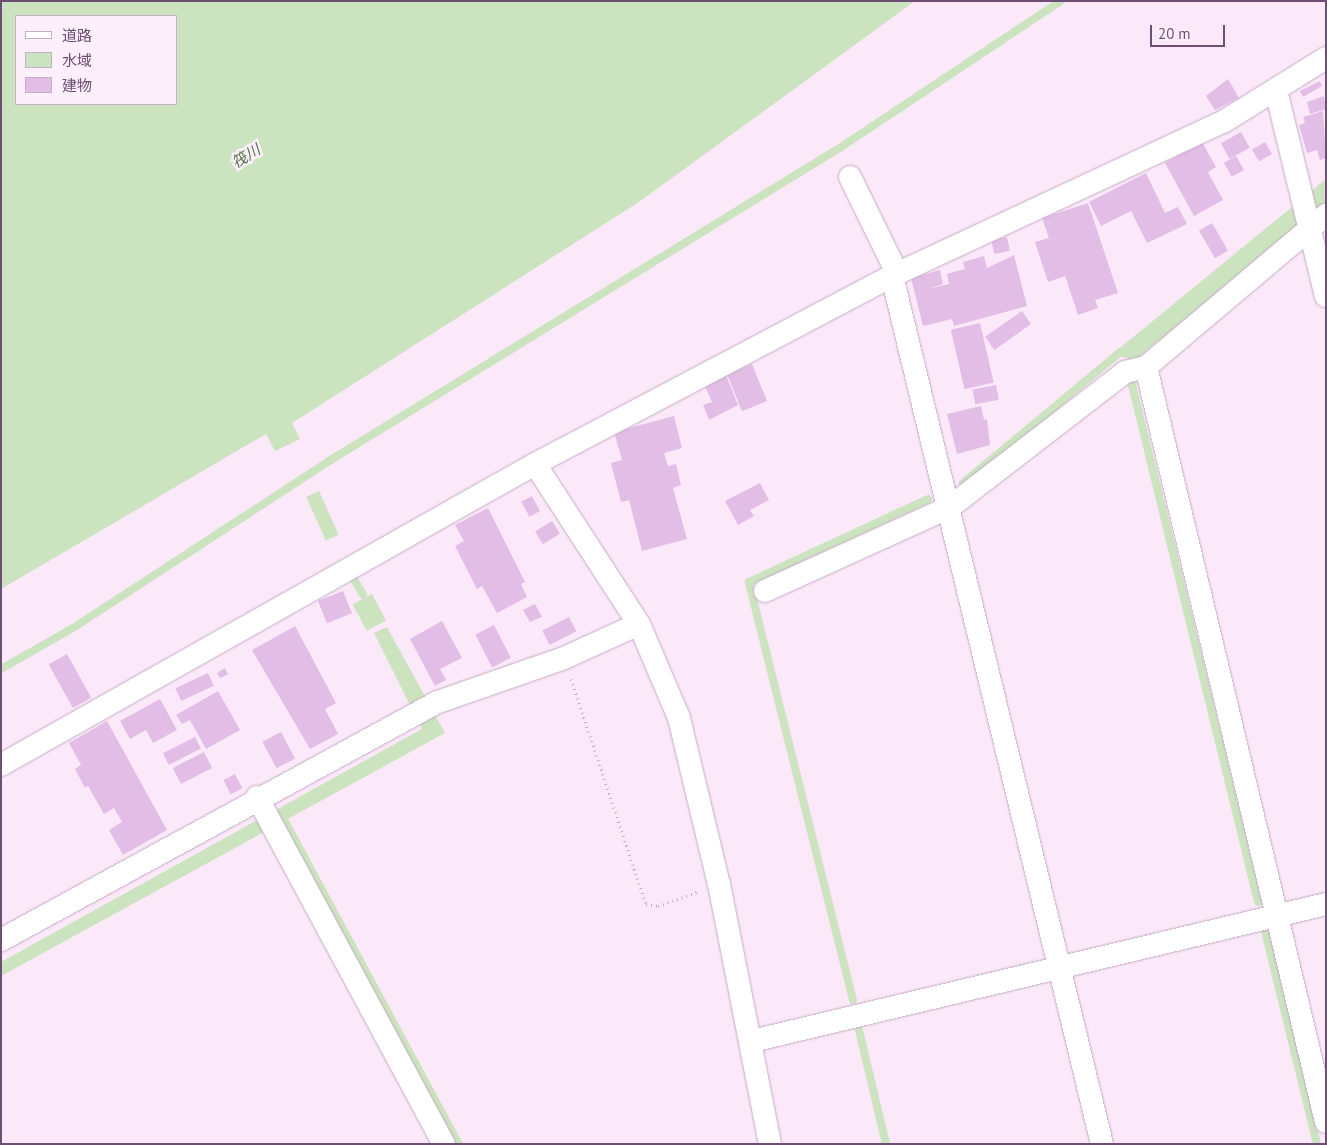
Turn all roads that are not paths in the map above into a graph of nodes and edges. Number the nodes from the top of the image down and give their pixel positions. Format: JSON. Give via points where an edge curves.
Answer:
{"nodes":[{"id":1,"x":1326,"y":58,"type":"edge"},
{"id":2,"x":1276,"y":90,"type":"junction"},
{"id":3,"x":850,"y":177,"type":"dead end"},
{"id":4,"x":1314,"y":222,"type":"edge"},
{"id":5,"x":894,"y":274,"type":"junction"},
{"id":6,"x":1326,"y":296,"type":"edge"},
{"id":7,"x":1146,"y":367,"type":"junction"},
{"id":8,"x":534,"y":464,"type":"junction"},
{"id":9,"x":950,"y":507,"type":"junction"},
{"id":10,"x":765,"y":591,"type":"dead end"},
{"id":11,"x":639,"y":624,"type":"junction"},
{"id":12,"x":1,"y":765,"type":"edge"},
{"id":13,"x":259,"y":802,"type":"junction"},
{"id":14,"x":1326,"y":904,"type":"edge"},
{"id":15,"x":1277,"y":916,"type":"junction"},
{"id":16,"x":1,"y":940,"type":"edge"},
{"id":17,"x":1059,"y":968,"type":"junction"},
{"id":18,"x":752,"y":1041,"type":"junction"},
{"id":19,"x":1326,"y":1122,"type":"edge"},
{"id":20,"x":444,"y":1144,"type":"edge"},
{"id":21,"x":770,"y":1144,"type":"edge"},
{"id":22,"x":1102,"y":1144,"type":"edge"}],
"edges":[{"from":1,"to":2,"type":"street"},
{"from":2,"to":4,"type":"street","via":[[1301,196]]},
{"from":2,"to":5,"type":"street","via":[[1223,122]]},
{"from":3,"to":5,"type":"street"},
{"from":4,"to":6,"type":"street"},
{"from":4,"to":7,"type":"street"},
{"from":5,"to":8,"type":"street"},
{"from":5,"to":9,"type":"street"},
{"from":7,"to":9,"type":"street","via":[[1125,372]]},
{"from":7,"to":15,"type":"street"},
{"from":8,"to":11,"type":"street"},
{"from":8,"to":12,"type":"street"},
{"from":9,"to":10,"type":"street"},
{"from":9,"to":17,"type":"street"},
{"from":11,"to":13,"type":"street","via":[[564,658],[438,702]]},
{"from":11,"to":18,"type":"street","via":[[679,718]]},
{"from":13,"to":16,"type":"street"},
{"from":13,"to":20,"type":"street"},
{"from":14,"to":15,"type":"street"},
{"from":15,"to":17,"type":"street"},
{"from":15,"to":19,"type":"street"},
{"from":17,"to":18,"type":"street"},
{"from":17,"to":22,"type":"street"},
{"from":18,"to":21,"type":"street"}]}
